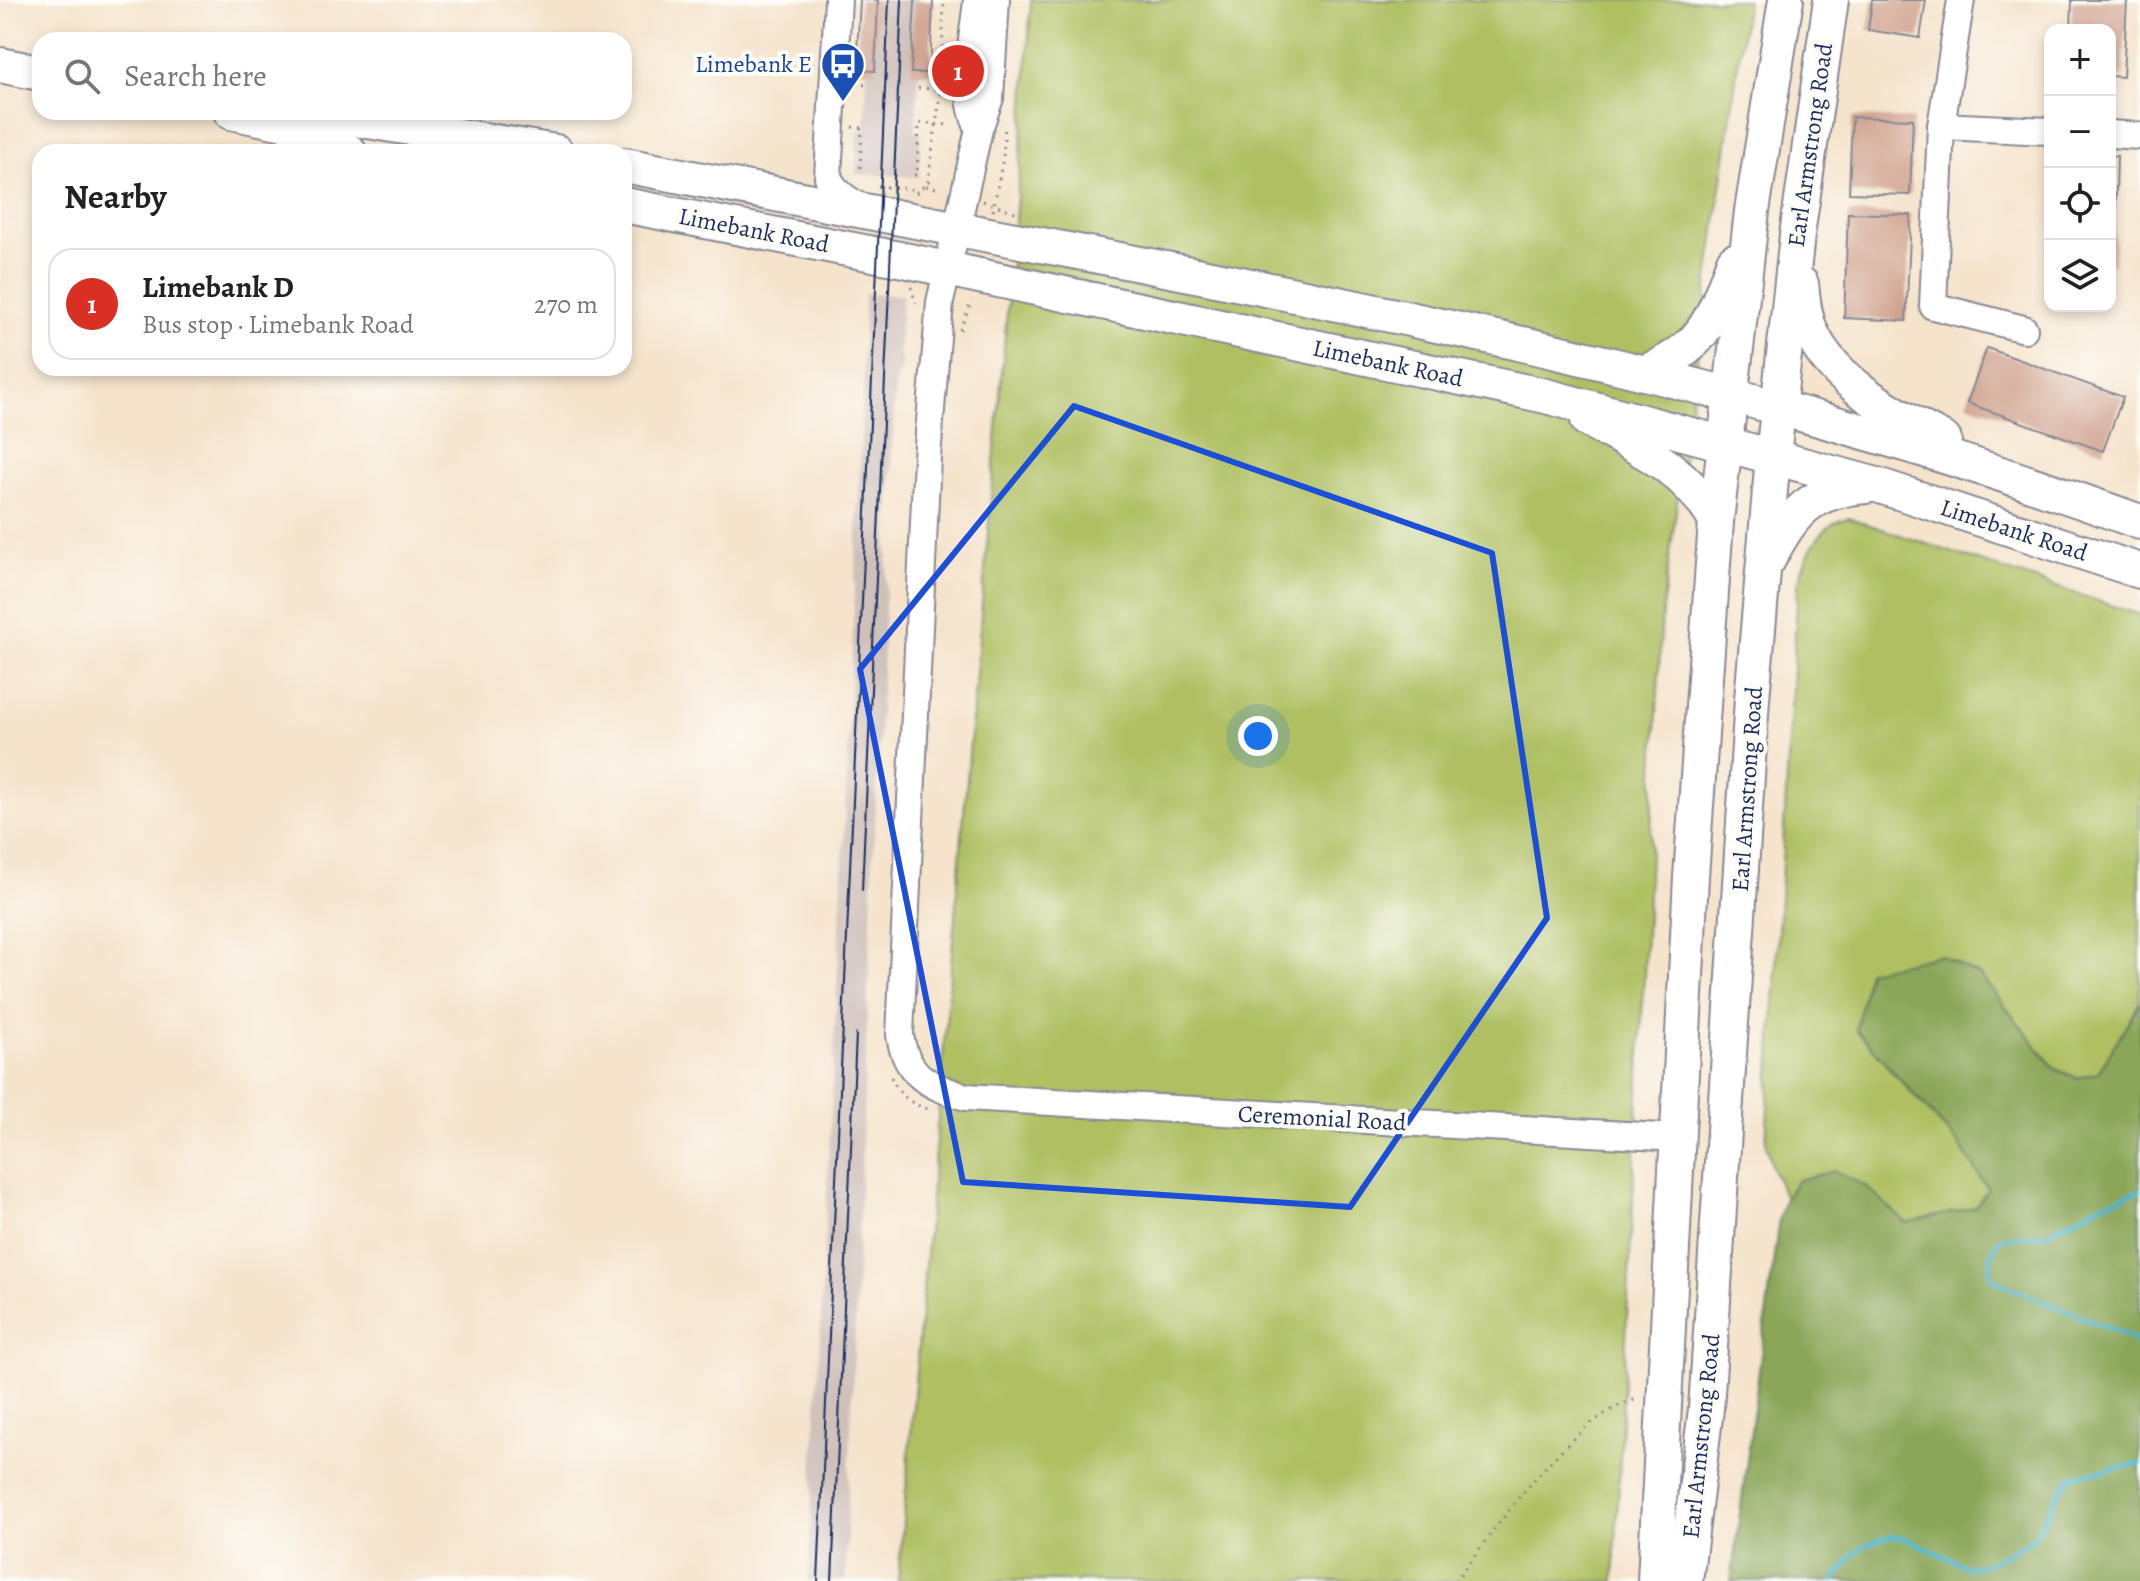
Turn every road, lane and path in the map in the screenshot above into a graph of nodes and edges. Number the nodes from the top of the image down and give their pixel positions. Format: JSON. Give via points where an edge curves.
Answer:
{"nodes":[{"id":1,"x":838,"y":0,"type":"edge"},
{"id":2,"x":944,"y":0,"type":"edge"},
{"id":3,"x":977,"y":0,"type":"edge"},
{"id":4,"x":996,"y":0,"type":"edge"},
{"id":5,"x":1786,"y":0,"type":"edge"},
{"id":6,"x":1831,"y":0,"type":"edge"},
{"id":7,"x":1961,"y":0,"type":"edge"},
{"id":8,"x":0,"y":65,"type":"edge"},
{"id":9,"x":32,"y":71,"type":"edge"},
{"id":10,"x":851,"y":84,"type":"dead end"},
{"id":11,"x":867,"y":85,"type":"dead end"},
{"id":12,"x":918,"y":88,"type":"dead end"},
{"id":13,"x":941,"y":89,"type":"junction"},
{"id":14,"x":953,"y":90,"type":"dead end"},
{"id":15,"x":269,"y":120,"type":"edge"},
{"id":16,"x":349,"y":120,"type":"edge"},
{"id":17,"x":362,"y":120,"type":"edge"},
{"id":18,"x":936,"y":125,"type":"junction"},
{"id":19,"x":950,"y":125,"type":"dead end"},
{"id":20,"x":1941,"y":126,"type":"junction"},
{"id":21,"x":303,"y":127,"type":"junction"},
{"id":22,"x":848,"y":127,"type":"dead end"},
{"id":23,"x":979,"y":129,"type":"junction"},
{"id":24,"x":2044,"y":131,"type":"edge"},
{"id":25,"x":2116,"y":134,"type":"edge"},
{"id":26,"x":2140,"y":136,"type":"edge"},
{"id":27,"x":334,"y":144,"type":"edge"},
{"id":28,"x":508,"y":144,"type":"edge"},
{"id":29,"x":632,"y":167,"type":"edge"},
{"id":30,"x":863,"y":171,"type":"dead end"},
{"id":31,"x":914,"y":175,"type":"dead end"},
{"id":32,"x":926,"y":186,"type":"junction"},
{"id":33,"x":934,"y":188,"type":"dead end"},
{"id":34,"x":914,"y":195,"type":"dead end"},
{"id":35,"x":632,"y":207,"type":"edge"},
{"id":36,"x":1752,"y":211,"type":"junction"},
{"id":37,"x":871,"y":212,"type":"junction"},
{"id":38,"x":956,"y":228,"type":"junction"},
{"id":39,"x":1797,"y":235,"type":"junction"},
{"id":40,"x":947,"y":269,"type":"junction"},
{"id":41,"x":2024,"y":329,"type":"dead end"},
{"id":42,"x":1643,"y":373,"type":"junction"},
{"id":43,"x":1546,"y":396,"type":"junction"},
{"id":44,"x":1731,"y":396,"type":"junction"},
{"id":45,"x":1778,"y":409,"type":"junction"},
{"id":46,"x":1726,"y":444,"type":"junction"},
{"id":47,"x":1773,"y":456,"type":"junction"},
{"id":48,"x":2023,"y":479,"type":"junction"},
{"id":49,"x":1877,"y":485,"type":"junction"},
{"id":50,"x":1716,"y":521,"type":"junction"},
{"id":51,"x":2140,"y":522,"type":"edge"},
{"id":52,"x":1763,"y":571,"type":"junction"},
{"id":53,"x":2140,"y":571,"type":"edge"},
{"id":54,"x":1678,"y":1138,"type":"junction"},
{"id":55,"x":1666,"y":1394,"type":"junction"},
{"id":56,"x":1455,"y":1581,"type":"edge"},
{"id":57,"x":1655,"y":1581,"type":"edge"},
{"id":58,"x":1685,"y":1581,"type":"edge"}],
"edges":[{"from":1,"to":37,"type":"lane","via":[[828,177],[845,198]]},
{"from":2,"to":13,"type":"path"},
{"from":3,"to":23,"type":"lane","via":[[969,92]]},
{"from":4,"to":23,"type":"lane","name":"Ceremonial Road","via":[[990,98]]},
{"from":5,"to":36,"type":"main road","name":"Earl Armstrong Road"},
{"from":6,"to":39,"type":"main road","name":"Earl Armstrong Road"},
{"from":7,"to":20,"type":"lane"},
{"from":8,"to":9,"type":"main road"},
{"from":10,"to":11,"type":"path"},
{"from":12,"to":13,"type":"path"},
{"from":13,"to":14,"type":"path"},
{"from":13,"to":18,"type":"path"},
{"from":15,"to":21,"type":"main road"},
{"from":16,"to":21,"type":"main road"},
{"from":17,"to":28,"type":"main road"},
{"from":18,"to":19,"type":"path"},
{"from":18,"to":31,"type":"path","via":[[919,123]]},
{"from":18,"to":32,"type":"path"},
{"from":20,"to":24,"type":"lane"},
{"from":20,"to":41,"type":"lane","via":[[1933,306]]},
{"from":21,"to":27,"type":"main road"},
{"from":22,"to":30,"type":"path","via":[[862,128]]},
{"from":23,"to":38,"type":"lane","name":"Ceremonial Road"},
{"from":25,"to":26,"type":"lane"},
{"from":29,"to":37,"type":"main road","name":"Limebank Road"},
{"from":32,"to":33,"type":"path"},
{"from":32,"to":34,"type":"path"},
{"from":35,"to":40,"type":"main road","name":"Limebank Road"},
{"from":36,"to":42,"type":"main road","via":[[1702,333],[1683,353]]},
{"from":36,"to":44,"type":"main road","name":"Earl Armstrong Road"},
{"from":37,"to":38,"type":"main road","name":"Limebank Road"},
{"from":38,"to":40,"type":"lane","name":"Ceremonial Road"},
{"from":38,"to":42,"type":"main road","name":"Limebank Road","via":[[1311,297]]},
{"from":39,"to":45,"type":"main road","name":"Earl Armstrong Road"},
{"from":39,"to":48,"type":"main road","via":[[1804,311],[1812,335],[1835,368],[1913,425]]},
{"from":40,"to":43,"type":"main road","name":"Limebank Road"},
{"from":40,"to":54,"type":"lane","name":"Ceremonial Road","via":[[927,457],[900,1035],[902,1051],[917,1074],[941,1090],[966,1097]]},
{"from":42,"to":44,"type":"main road","name":"Limebank Road"},
{"from":43,"to":46,"type":"main road","name":"Limebank Road"},
{"from":43,"to":50,"type":"main road","via":[[1675,472],[1694,488]]},
{"from":44,"to":45,"type":"main road","name":"Limebank Road"},
{"from":44,"to":46,"type":"main road","name":"Earl Armstrong Road"},
{"from":45,"to":47,"type":"main road","name":"Earl Armstrong Road"},
{"from":45,"to":48,"type":"main road","name":"Limebank Road"},
{"from":46,"to":47,"type":"main road","name":"Limebank Road"},
{"from":46,"to":50,"type":"main road","name":"Earl Armstrong Road"},
{"from":47,"to":49,"type":"main road","name":"Limebank Road"},
{"from":47,"to":52,"type":"main road","name":"Earl Armstrong Road"},
{"from":48,"to":51,"type":"main road","name":"Limebank Road"},
{"from":49,"to":52,"type":"main road","via":[[1841,487],[1809,502],[1783,533]]},
{"from":49,"to":53,"type":"main road","name":"Limebank Road"},
{"from":50,"to":54,"type":"main road","name":"Earl Armstrong Road"},
{"from":52,"to":58,"type":"main road","name":"Earl Armstrong Road","via":[[1706,1409]]},
{"from":54,"to":55,"type":"main road","name":"Earl Armstrong Road"},
{"from":55,"to":56,"type":"path","via":[[1628,1401],[1600,1416],[1548,1464]]},
{"from":55,"to":57,"type":"main road","name":"Earl Armstrong Road"}]}
